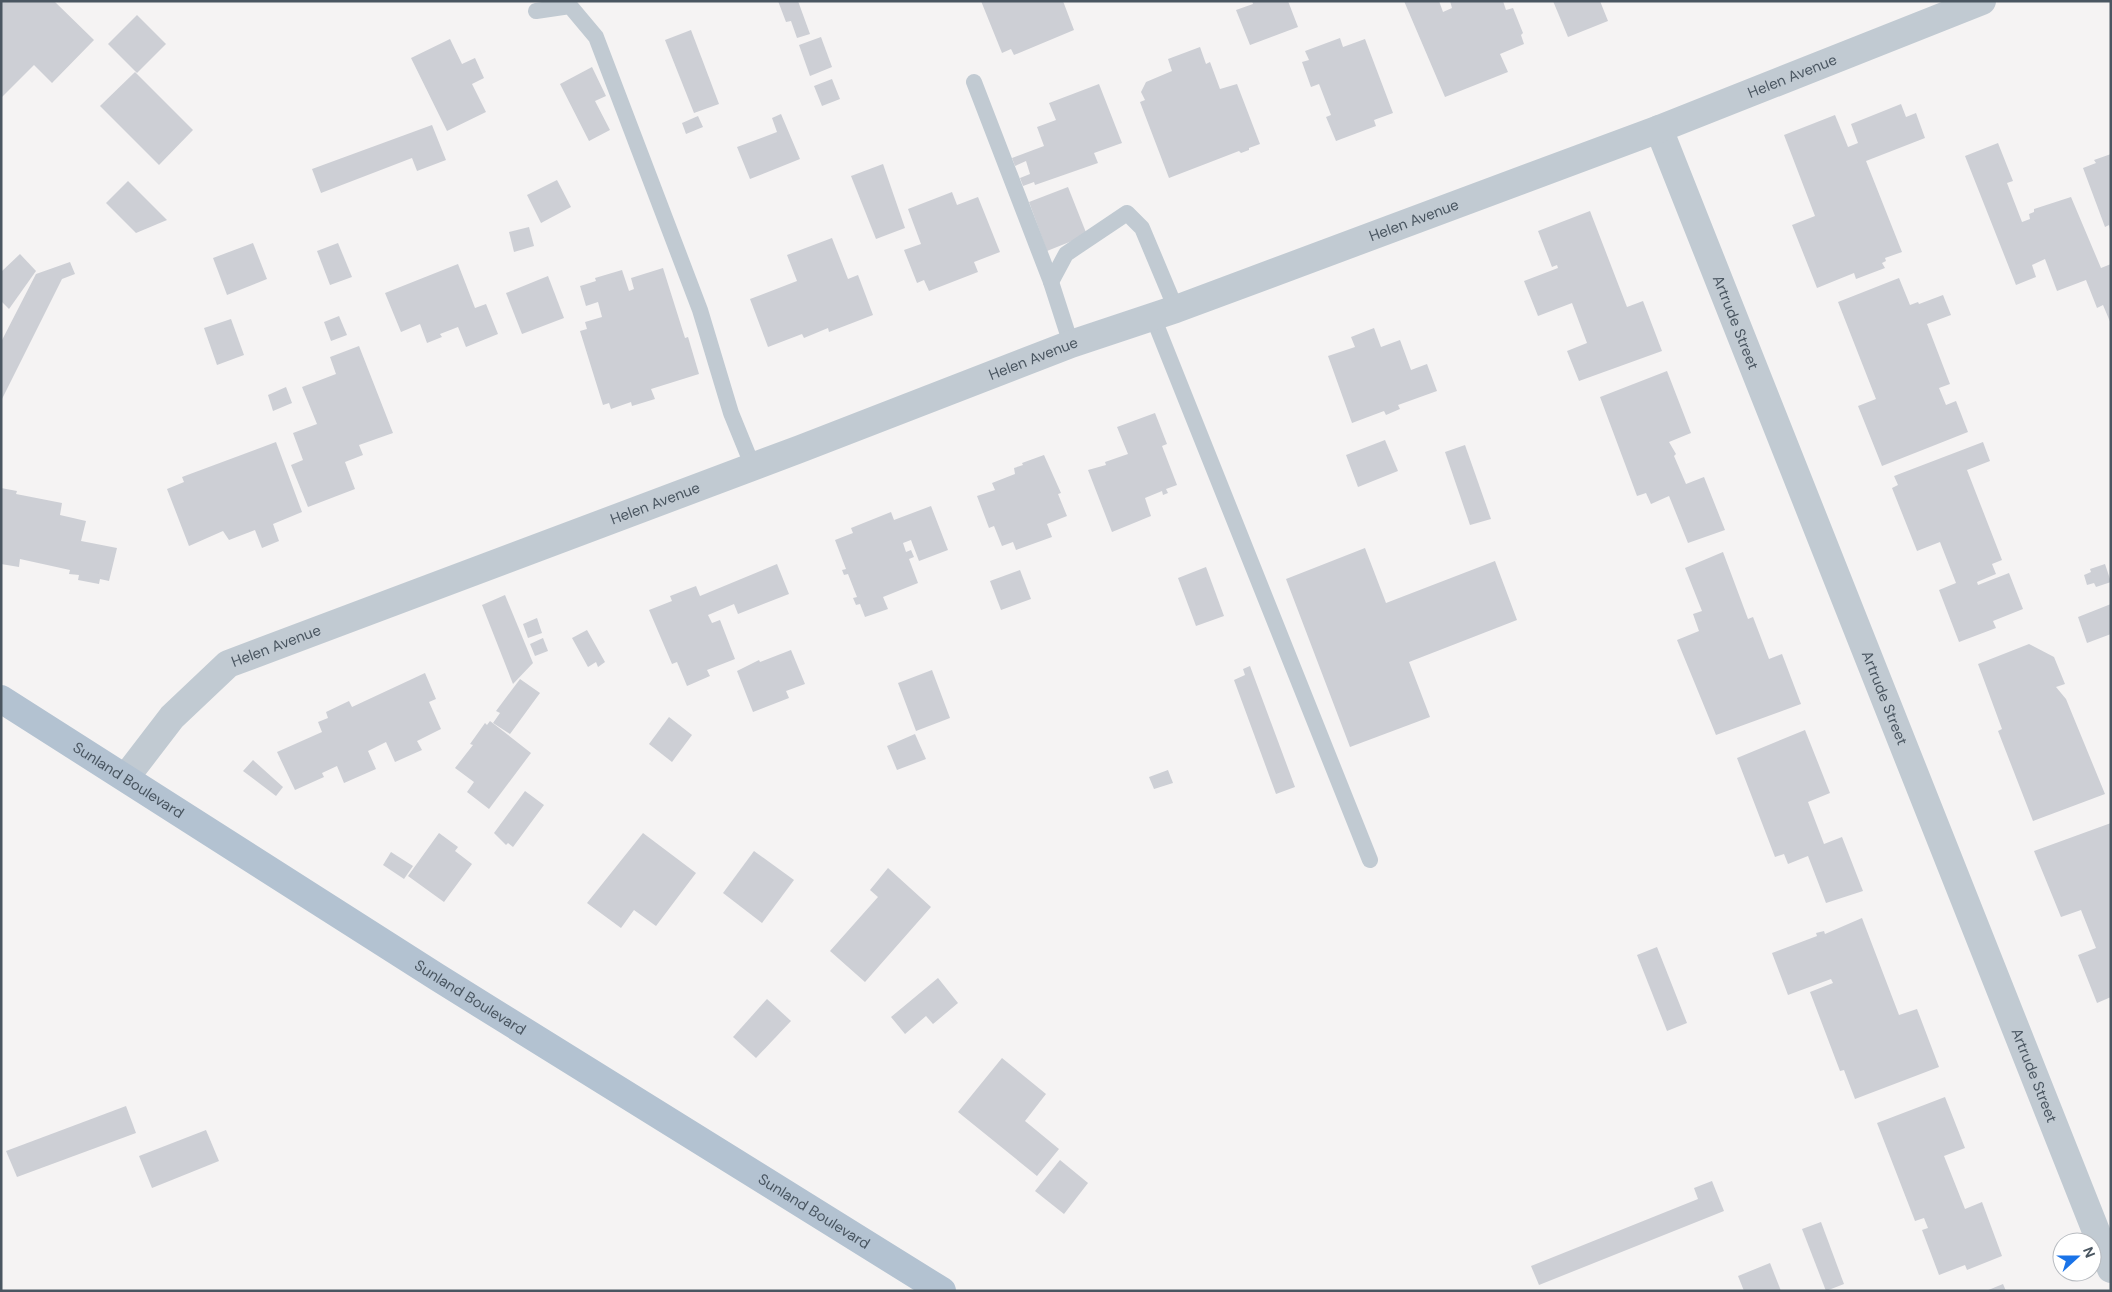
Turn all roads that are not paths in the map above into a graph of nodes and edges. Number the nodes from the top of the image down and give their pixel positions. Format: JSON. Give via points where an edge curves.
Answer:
{"nodes":[{"id":1,"x":1982,"y":1,"type":"edge"},
{"id":2,"x":536,"y":11,"type":"dead end"},
{"id":3,"x":974,"y":82,"type":"dead end"},
{"id":4,"x":1659,"y":129,"type":"junction"},
{"id":5,"x":1050,"y":282,"type":"junction"},
{"id":6,"x":1164,"y":313,"type":"junction"},
{"id":7,"x":1071,"y":344,"type":"junction"},
{"id":8,"x":752,"y":467,"type":"junction"},
{"id":9,"x":1,"y":698,"type":"edge"},
{"id":10,"x":126,"y":777,"type":"junction"},
{"id":11,"x":1370,"y":860,"type":"dead end"},
{"id":12,"x":2111,"y":1269,"type":"edge"},
{"id":13,"x":942,"y":1291,"type":"edge"}],
"edges":[{"from":1,"to":4,"type":"street","name":"Helen Avenue"},
{"from":2,"to":8,"type":"lane","via":[[570,6],[596,36],[700,310],[731,413]]},
{"from":3,"to":5,"type":"lane"},
{"from":4,"to":6,"type":"street","name":"Helen Avenue"},
{"from":4,"to":12,"type":"street","name":"Artrude Street"},
{"from":5,"to":6,"type":"lane","via":[[1066,254],[1127,213],[1142,228]]},
{"from":5,"to":7,"type":"lane"},
{"from":6,"to":7,"type":"street","name":"Helen Avenue"},
{"from":6,"to":11,"type":"lane"},
{"from":7,"to":8,"type":"street","name":"Helen Avenue"},
{"from":8,"to":10,"type":"street","name":"Helen Avenue","via":[[228,664],[172,717]]},
{"from":9,"to":10,"type":"main road","name":"Sunland Boulevard"},
{"from":10,"to":13,"type":"main road","name":"Sunland Boulevard","via":[[437,978]]}]}
